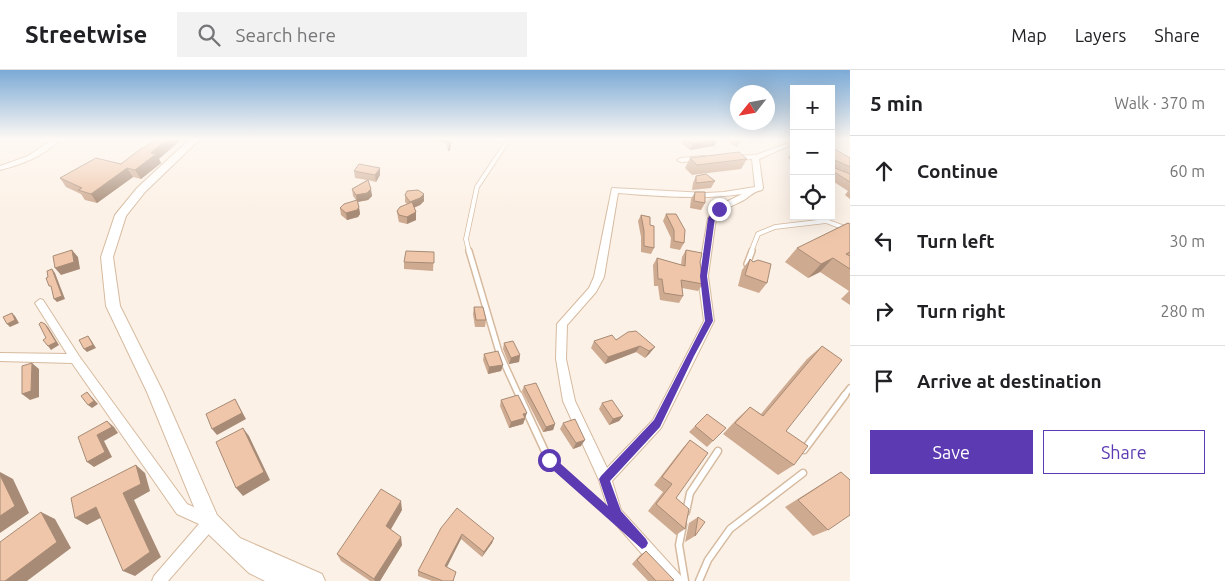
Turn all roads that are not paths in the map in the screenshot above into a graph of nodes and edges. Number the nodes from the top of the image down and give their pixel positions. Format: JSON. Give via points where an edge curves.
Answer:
{"nodes":[{"id":1,"x":18,"y":163,"type":"edge"},
{"id":2,"x":171,"y":163,"type":"edge"},
{"id":3,"x":493,"y":163,"type":"edge"},
{"id":4,"x":756,"y":163,"type":"edge"},
{"id":5,"x":0,"y":168,"type":"edge"},
{"id":6,"x":748,"y":192,"type":"junction"},
{"id":7,"x":850,"y":230,"type":"edge"},
{"id":8,"x":746,"y":268,"type":"edge"},
{"id":9,"x":40,"y":303,"type":"dead end"},
{"id":10,"x":0,"y":357,"type":"edge"},
{"id":11,"x":75,"y":358,"type":"junction"},
{"id":12,"x":850,"y":388,"type":"edge"},
{"id":13,"x":718,"y":451,"type":"dead end"},
{"id":14,"x":800,"y":455,"type":"edge"},
{"id":15,"x":803,"y":473,"type":"dead end"},
{"id":16,"x":604,"y":479,"type":"junction"},
{"id":17,"x":210,"y":522,"type":"junction"},
{"id":18,"x":642,"y":543,"type":"junction"},
{"id":19,"x":236,"y":545,"type":"junction"},
{"id":20,"x":159,"y":581,"type":"edge"},
{"id":21,"x":286,"y":581,"type":"edge"},
{"id":22,"x":315,"y":581,"type":"edge"},
{"id":23,"x":676,"y":581,"type":"edge"},
{"id":24,"x":685,"y":581,"type":"edge"},
{"id":25,"x":699,"y":581,"type":"edge"}],
"edges":[{"from":1,"to":5,"type":"street"},
{"from":2,"to":17,"type":"main road","via":[[121,215],[108,257],[113,306],[155,392]]},
{"from":3,"to":18,"type":"lane","via":[[477,187],[466,239],[499,352],[549,460]]},
{"from":4,"to":6,"type":"street","via":[[759,188]]},
{"from":6,"to":16,"type":"street","via":[[719,209],[712,218],[703,276],[709,321],[657,424]]},
{"from":6,"to":16,"type":"street","via":[[706,195],[616,190],[599,277],[593,290],[562,324],[561,359],[569,401]]},
{"from":7,"to":8,"type":"lane","via":[[826,221],[775,227],[758,234]]},
{"from":9,"to":11,"type":"street"},
{"from":10,"to":11,"type":"street"},
{"from":11,"to":17,"type":"street","via":[[182,509]]},
{"from":12,"to":14,"type":"lane"},
{"from":13,"to":24,"type":"lane","via":[[690,493],[679,544]]},
{"from":15,"to":25,"type":"lane","via":[[730,529],[708,560]]},
{"from":16,"to":18,"type":"street","via":[[616,514]]},
{"from":17,"to":19,"type":"main road"},
{"from":17,"to":20,"type":"street"},
{"from":18,"to":23,"type":"street"},
{"from":19,"to":21,"type":"main road","via":[[256,566]]},
{"from":19,"to":22,"type":"main road"}]}
